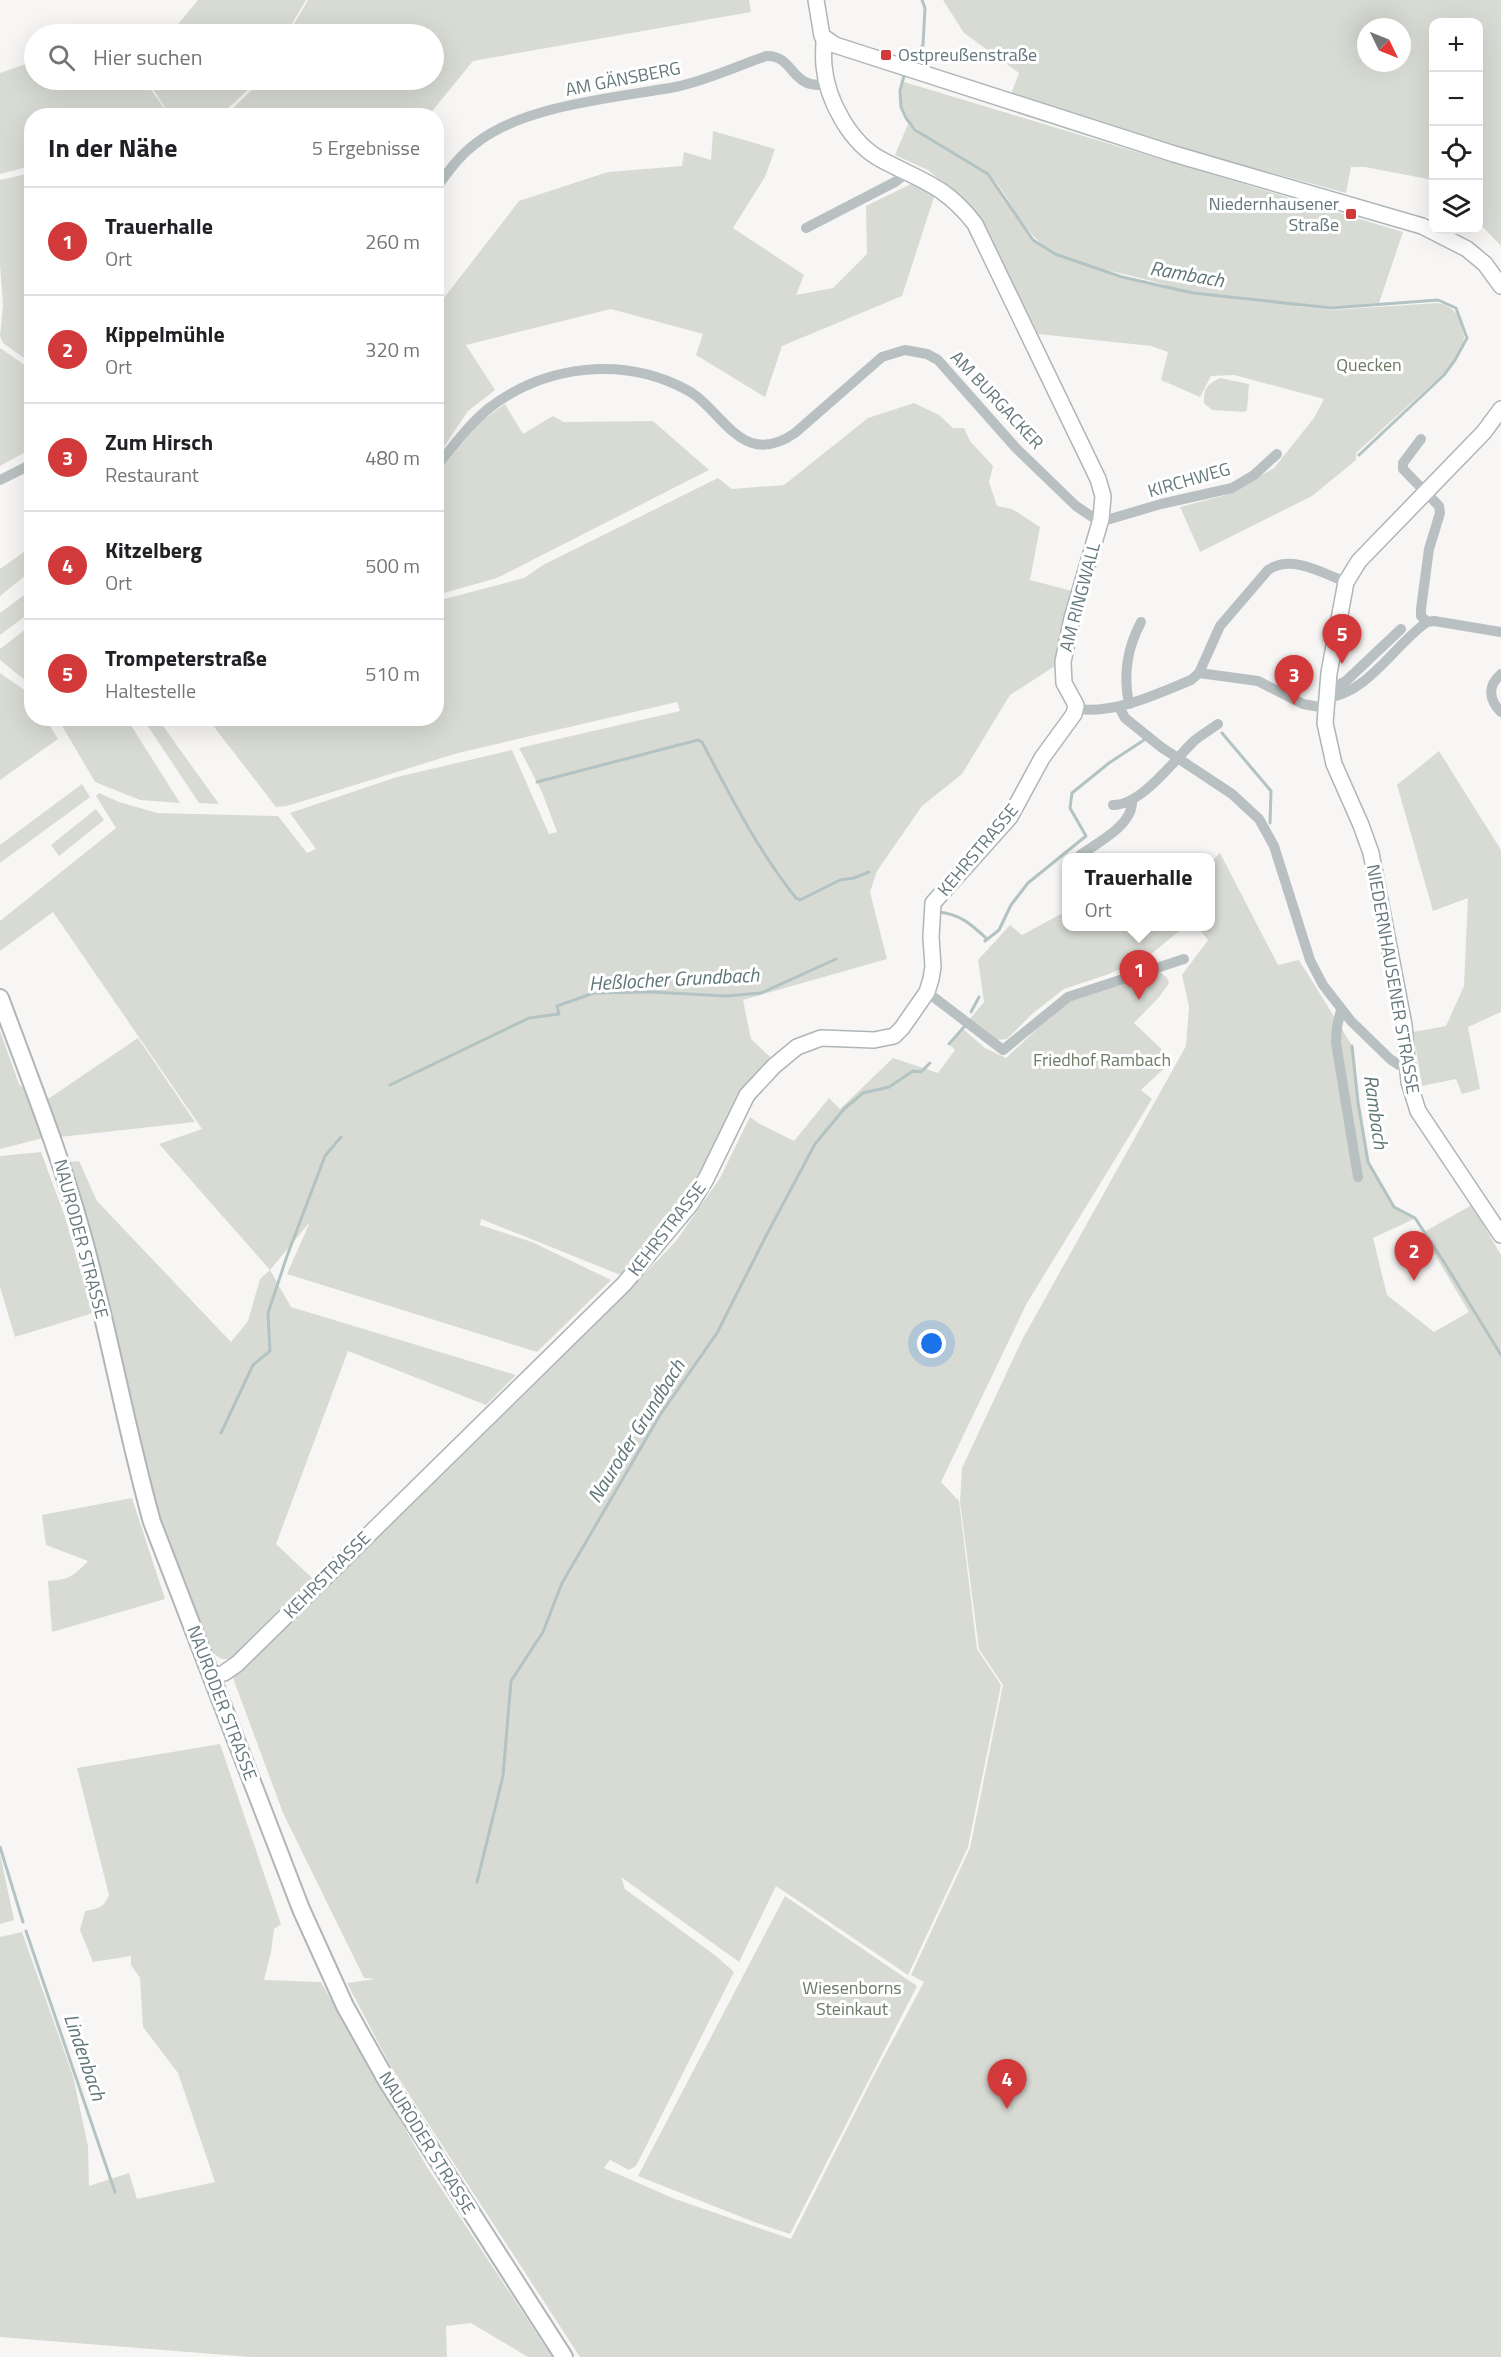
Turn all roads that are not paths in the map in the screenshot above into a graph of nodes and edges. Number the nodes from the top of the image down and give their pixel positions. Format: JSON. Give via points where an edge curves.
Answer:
{"nodes":[{"id":1,"x":816,"y":0,"type":"edge"},
{"id":2,"x":830,"y":42,"type":"junction"},
{"id":3,"x":828,"y":84,"type":"junction"},
{"id":4,"x":908,"y":172,"type":"junction"},
{"id":5,"x":444,"y":178,"type":"edge"},
{"id":6,"x":806,"y":228,"type":"dead end"},
{"id":7,"x":1501,"y":286,"type":"edge"},
{"id":8,"x":1501,"y":409,"type":"edge"},
{"id":9,"x":1421,"y":439,"type":"dead end"},
{"id":10,"x":1277,"y":454,"type":"dead end"},
{"id":11,"x":444,"y":457,"type":"edge"},
{"id":12,"x":24,"y":468,"type":"edge"},
{"id":13,"x":0,"y":480,"type":"edge"},
{"id":14,"x":1426,"y":493,"type":"junction"},
{"id":15,"x":1101,"y":519,"type":"junction"},
{"id":16,"x":1346,"y":582,"type":"junction"},
{"id":17,"x":1140,"y":622,"type":"dead end"},
{"id":18,"x":1427,"y":622,"type":"junction"},
{"id":19,"x":1401,"y":629,"type":"dead end"},
{"id":20,"x":1501,"y":632,"type":"edge"},
{"id":21,"x":1199,"y":673,"type":"junction"},
{"id":22,"x":1501,"y":674,"type":"edge"},
{"id":23,"x":1326,"y":698,"type":"junction"},
{"id":24,"x":1124,"y":705,"type":"junction"},
{"id":25,"x":1076,"y":709,"type":"junction"},
{"id":26,"x":1501,"y":712,"type":"edge"},
{"id":27,"x":1218,"y":724,"type":"dead end"},
{"id":28,"x":1177,"y":759,"type":"junction"},
{"id":29,"x":1132,"y":800,"type":"junction"},
{"id":30,"x":1113,"y":804,"type":"dead end"},
{"id":31,"x":1083,"y":853,"type":"edge"},
{"id":32,"x":1184,"y":959,"type":"dead end"},
{"id":33,"x":927,"y":992,"type":"junction"},
{"id":34,"x":0,"y":998,"type":"edge"},
{"id":35,"x":1341,"y":1010,"type":"junction"},
{"id":36,"x":1408,"y":1066,"type":"junction"},
{"id":37,"x":1358,"y":1177,"type":"dead end"},
{"id":38,"x":1501,"y":1235,"type":"edge"},
{"id":39,"x":212,"y":1677,"type":"junction"},
{"id":40,"x":564,"y":2357,"type":"edge"}],
"edges":[{"from":1,"to":2,"type":"street","via":[[821,33]]},
{"from":2,"to":3,"type":"street","via":[[823,63]]},
{"from":2,"to":7,"type":"street","via":[[1174,154],[1422,226],[1467,249],[1485,264]]},
{"from":3,"to":4,"type":"street","via":[[839,114],[857,140],[881,160]]},
{"from":3,"to":5,"type":"street","name":"AM GÄNSBERG","via":[[807,84],[781,59],[766,56],[678,86],[564,107],[515,122],[488,135],[459,158]]},
{"from":4,"to":6,"type":"street"},
{"from":4,"to":15,"type":"street","via":[[948,195],[982,235],[1094,468],[1103,496]]},
{"from":8,"to":14,"type":"street","name":"NIEDERNHAUSENER STRASSE"},
{"from":9,"to":14,"type":"street","via":[[1403,463],[1403,469]]},
{"from":10,"to":15,"type":"street","name":"KIRCHWEG","via":[[1232,488]]},
{"from":11,"to":15,"type":"street","name":"AM BURGACKER","via":[[473,423],[502,399],[546,377],[626,369],[671,383],[698,397],[745,440],[764,445],[795,433],[882,357],[916,350],[938,360],[1015,447],[1083,512]]},
{"from":12,"to":13,"type":"street"},
{"from":14,"to":16,"type":"street","name":"NIEDERNHAUSENER STRASSE","via":[[1359,561]]},
{"from":14,"to":18,"type":"street","via":[[1439,506],[1440,513],[1429,549],[1421,609]]},
{"from":15,"to":25,"type":"street","name":"AM RINGWALL","via":[[1064,650],[1063,677]]},
{"from":16,"to":21,"type":"street","via":[[1301,565],[1277,564],[1220,626]]},
{"from":16,"to":23,"type":"street","name":"NIEDERNHAUSENER STRASSE"},
{"from":17,"to":24,"type":"street","via":[[1127,660]]},
{"from":18,"to":20,"type":"street"},
{"from":18,"to":23,"type":"street","via":[[1352,690]]},
{"from":19,"to":23,"type":"street"},
{"from":21,"to":23,"type":"street","via":[[1258,681],[1303,704]]},
{"from":21,"to":24,"type":"street","via":[[1191,680]]},
{"from":22,"to":26,"type":"street","via":[[1491,692],[1492,702]]},
{"from":23,"to":36,"type":"street","name":"NIEDERNHAUSENER STRASSE","via":[[1330,752],[1371,853],[1404,1025]]},
{"from":24,"to":25,"type":"street","via":[[1103,710]]},
{"from":24,"to":28,"type":"street","via":[[1125,717]]},
{"from":25,"to":33,"type":"street","name":"KEHRSTRASSE","via":[[1042,758],[1010,817],[933,903],[933,967]]},
{"from":27,"to":28,"type":"street"},
{"from":28,"to":29,"type":"street"},
{"from":28,"to":35,"type":"street","via":[[1232,794],[1265,826],[1310,960]]},
{"from":29,"to":30,"type":"street"},
{"from":29,"to":31,"type":"street","via":[[1128,815],[1119,826]]},
{"from":32,"to":33,"type":"street","via":[[1068,997],[1003,1050]]},
{"from":33,"to":39,"type":"street","name":"KEHRSTRASSE","via":[[894,1036],[874,1040],[821,1038],[797,1047],[774,1066],[747,1095],[690,1205],[624,1284],[237,1664]]},
{"from":34,"to":39,"type":"main road","name":"NAURODER STRASSE","via":[[81,1229],[152,1522]]},
{"from":35,"to":36,"type":"street","via":[[1390,1059]]},
{"from":35,"to":37,"type":"street","via":[[1336,1043]]},
{"from":36,"to":38,"type":"street","name":"NIEDERNHAUSENER STRASSE","via":[[1418,1111]]},
{"from":39,"to":40,"type":"main road","name":"NAURODER STRASSE","via":[[301,1909],[345,2006],[387,2081]]}]}
